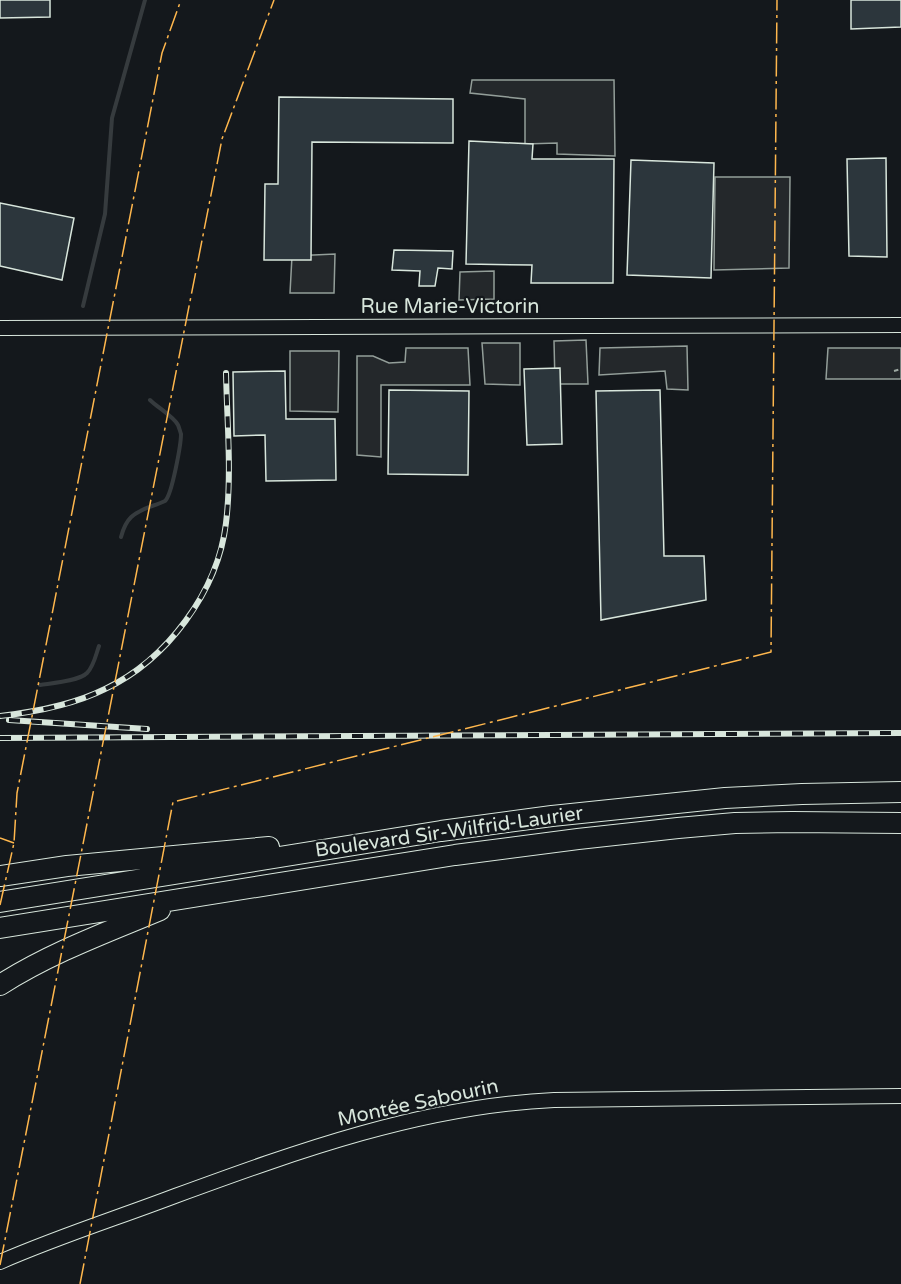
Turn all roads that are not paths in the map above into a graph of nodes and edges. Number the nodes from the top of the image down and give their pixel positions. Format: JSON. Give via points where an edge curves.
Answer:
{"nodes":[{"id":1,"x":901,"y":325,"type":"edge"},
{"id":2,"x":0,"y":328,"type":"edge"},
{"id":3,"x":901,"y":792,"type":"edge"},
{"id":4,"x":901,"y":824,"type":"edge"},
{"id":5,"x":441,"y":831,"type":"junction"},
{"id":6,"x":0,"y":876,"type":"edge"},
{"id":7,"x":187,"y":898,"type":"junction"},
{"id":8,"x":0,"y":902,"type":"edge"},
{"id":9,"x":0,"y":928,"type":"edge"},
{"id":10,"x":0,"y":985,"type":"edge"},
{"id":11,"x":901,"y":1095,"type":"edge"},
{"id":12,"x":0,"y":1262,"type":"edge"}],
"edges":[{"from":1,"to":2,"type":"street","name":"Rue Marie-Victorin"},
{"from":3,"to":5,"type":"highway","name":"Boulevard Sir-Wilfrid-Laurier","via":[[703,800]]},
{"from":4,"to":7,"type":"highway","name":"Boulevard Sir-Wilfrid-Laurier","via":[[744,823],[640,832],[455,855]]},
{"from":5,"to":6,"type":"highway","via":[[67,866]]},
{"from":5,"to":8,"type":"highway","name":"Boulevard Sir-Wilfrid-Laurier"},
{"from":7,"to":9,"type":"highway","name":"Boulevard Sir-Wilfrid-Laurier"},
{"from":7,"to":10,"type":"highway","via":[[67,949]]},
{"from":11,"to":12,"type":"street","name":"Montée Sabourin","via":[[563,1099],[457,1110],[373,1129],[294,1154]]}]}
